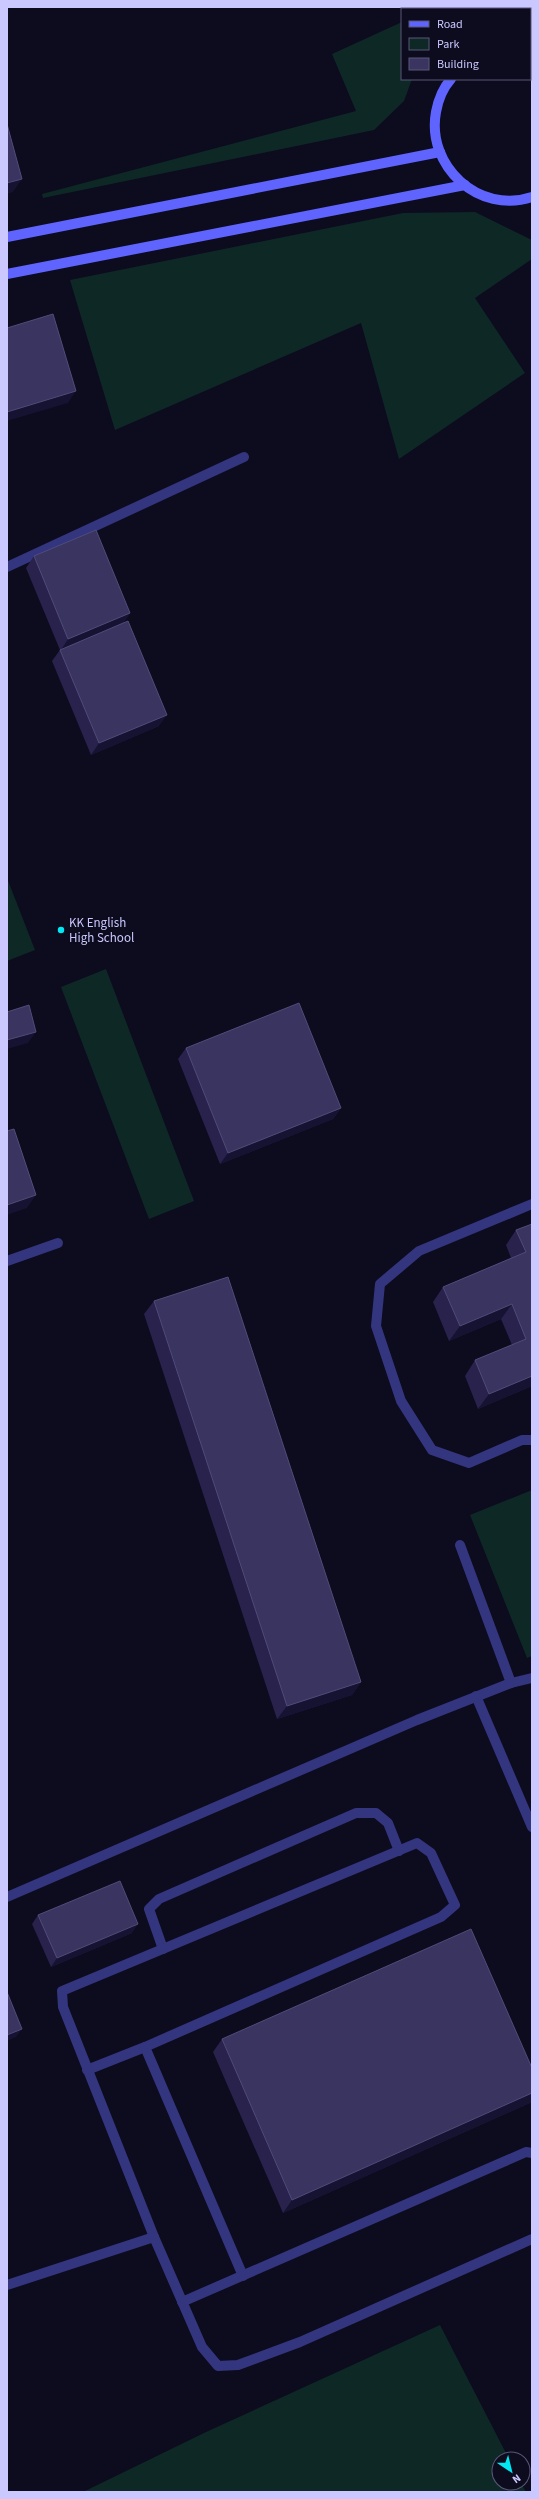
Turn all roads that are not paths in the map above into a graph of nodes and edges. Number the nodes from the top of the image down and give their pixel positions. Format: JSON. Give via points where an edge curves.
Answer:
{"nodes":[{"id":1,"x":450,"y":80,"type":"edge"},
{"id":2,"x":440,"y":152,"type":"junction"},
{"id":3,"x":465,"y":185,"type":"junction"},
{"id":4,"x":532,"y":198,"type":"edge"},
{"id":5,"x":7,"y":237,"type":"edge"},
{"id":6,"x":7,"y":274,"type":"edge"},
{"id":7,"x":244,"y":458,"type":"dead end"},
{"id":8,"x":7,"y":567,"type":"edge"},
{"id":9,"x":532,"y":1204,"type":"edge"},
{"id":10,"x":58,"y":1244,"type":"dead end"},
{"id":11,"x":7,"y":1261,"type":"edge"},
{"id":12,"x":532,"y":1440,"type":"edge"},
{"id":13,"x":460,"y":1545,"type":"dead end"},
{"id":14,"x":532,"y":1678,"type":"edge"},
{"id":15,"x":511,"y":1683,"type":"junction"},
{"id":16,"x":476,"y":1696,"type":"junction"},
{"id":17,"x":532,"y":1827,"type":"edge"},
{"id":18,"x":399,"y":1851,"type":"junction"},
{"id":19,"x":7,"y":1898,"type":"edge"},
{"id":20,"x":163,"y":1948,"type":"junction"},
{"id":21,"x":145,"y":2046,"type":"junction"},
{"id":22,"x":88,"y":2070,"type":"junction"},
{"id":23,"x":532,"y":2153,"type":"edge"},
{"id":24,"x":154,"y":2237,"type":"junction"},
{"id":25,"x":532,"y":2239,"type":"edge"},
{"id":26,"x":243,"y":2276,"type":"junction"},
{"id":27,"x":7,"y":2285,"type":"edge"},
{"id":28,"x":182,"y":2302,"type":"junction"}],
"edges":[{"from":1,"to":2,"type":"street","via":[[438,101],[434,122]]},
{"from":2,"to":3,"type":"street","via":[[451,172]]},
{"from":2,"to":5,"type":"street"},
{"from":3,"to":4,"type":"street","via":[[490,198],[510,201]]},
{"from":3,"to":6,"type":"street"},
{"from":7,"to":8,"type":"street"},
{"from":9,"to":12,"type":"street","via":[[419,1251],[380,1284],[376,1326],[401,1401],[432,1450],[469,1462],[522,1440]]},
{"from":10,"to":11,"type":"street"},
{"from":13,"to":15,"type":"street"},
{"from":14,"to":15,"type":"street"},
{"from":15,"to":16,"type":"street"},
{"from":16,"to":17,"type":"street"},
{"from":16,"to":19,"type":"street"},
{"from":18,"to":20,"type":"street"},
{"from":18,"to":20,"type":"street","via":[[388,1823],[376,1813],[356,1813],[159,1899],[149,1909]]},
{"from":18,"to":21,"type":"street","via":[[417,1843],[431,1853],[454,1905],[441,1917]]},
{"from":20,"to":22,"type":"street","via":[[62,1991],[63,2007]]},
{"from":21,"to":22,"type":"street"},
{"from":21,"to":26,"type":"street"},
{"from":22,"to":24,"type":"street"},
{"from":23,"to":26,"type":"street","via":[[526,2152]]},
{"from":24,"to":27,"type":"street"},
{"from":24,"to":28,"type":"street"},
{"from":25,"to":28,"type":"street","via":[[300,2342],[238,2365],[218,2366],[202,2347]]},
{"from":26,"to":28,"type":"street"}]}
